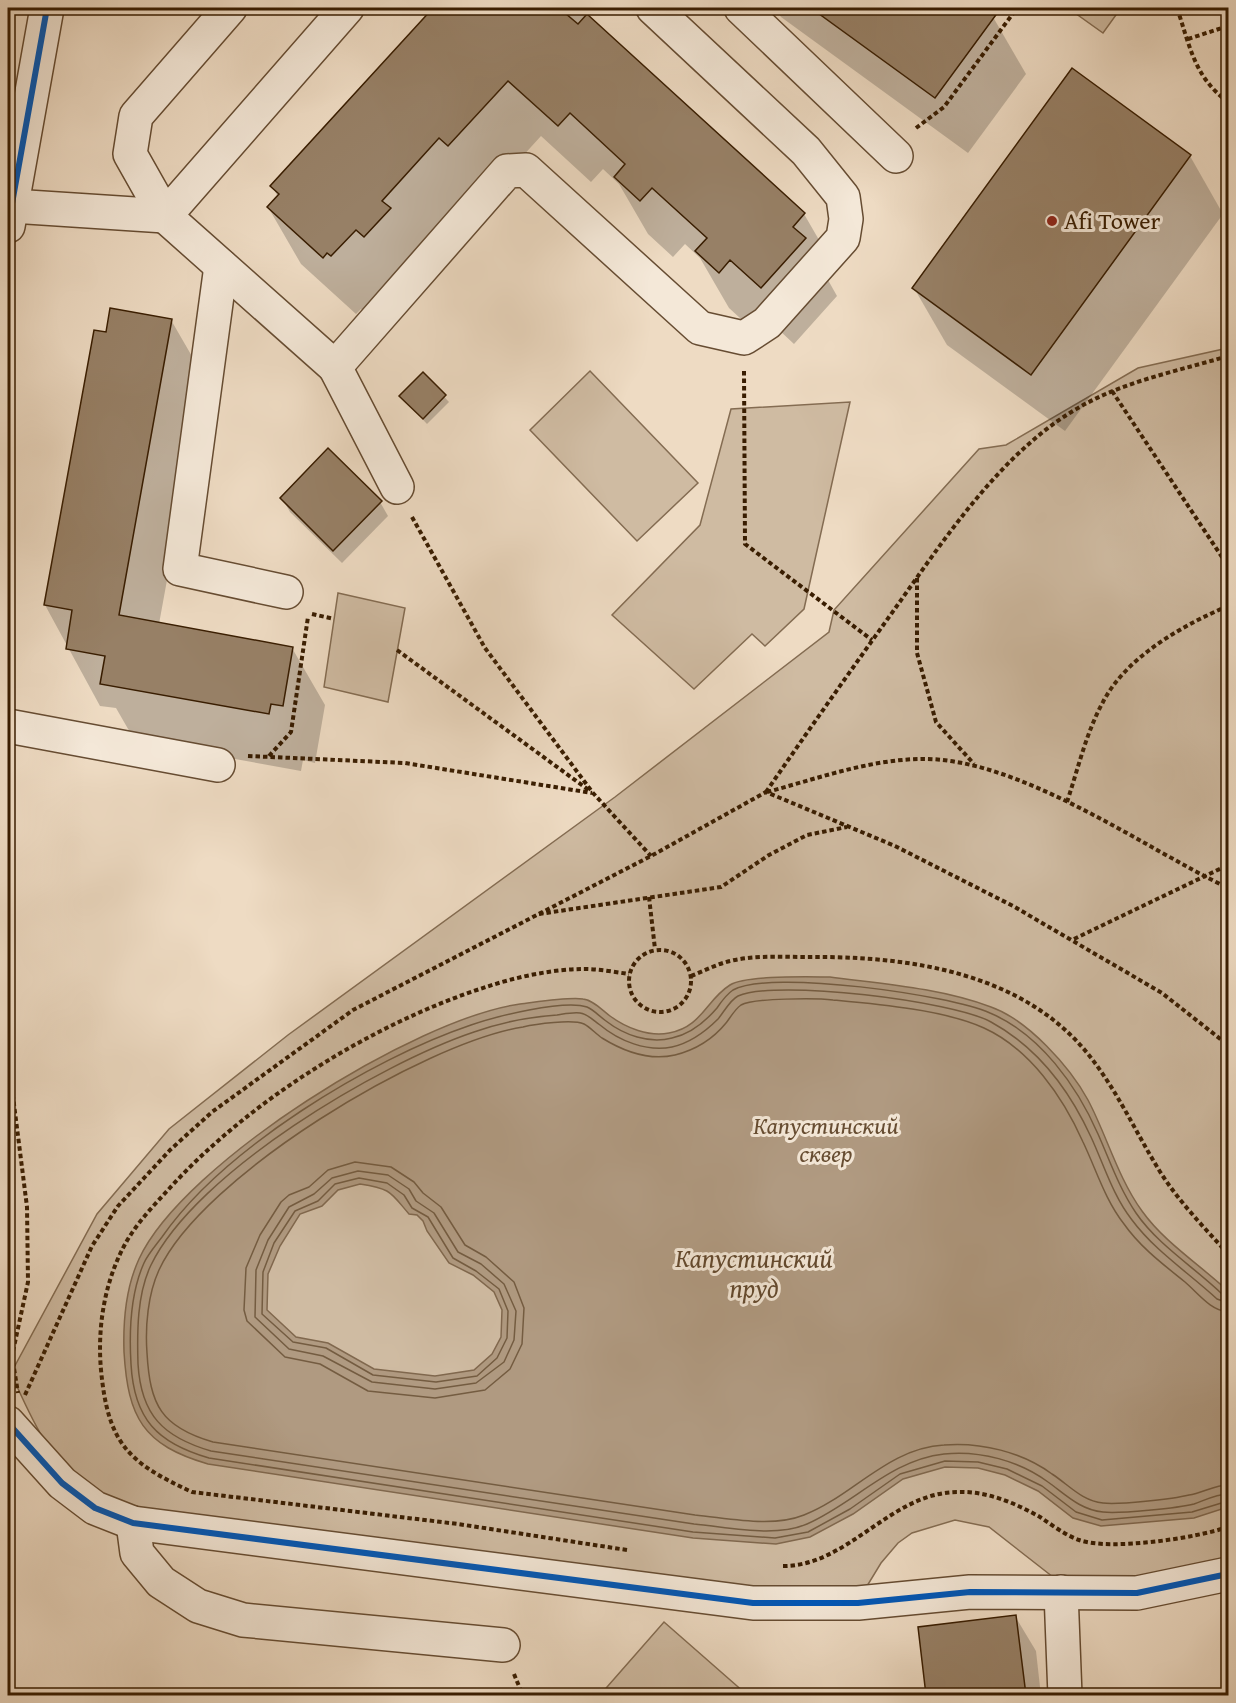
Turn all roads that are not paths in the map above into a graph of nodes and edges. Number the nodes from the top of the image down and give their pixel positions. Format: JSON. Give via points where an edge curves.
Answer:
{"nodes":[{"id":1,"x":47,"y":8,"type":"edge"},
{"id":2,"x":230,"y":8,"type":"edge"},
{"id":3,"x":347,"y":8,"type":"edge"},
{"id":4,"x":653,"y":8,"type":"edge"},
{"id":5,"x":741,"y":8,"type":"edge"},
{"id":6,"x":889,"y":149,"type":"road end"},
{"id":7,"x":10,"y":216,"type":"edge"},
{"id":8,"x":165,"y":216,"type":"junction"},
{"id":9,"x":221,"y":266,"type":"junction"},
{"id":10,"x":335,"y":367,"type":"junction"},
{"id":11,"x":397,"y":487,"type":"road end"},
{"id":12,"x":286,"y":592,"type":"dead end"},
{"id":13,"x":8,"y":726,"type":"edge"},
{"id":14,"x":228,"y":760,"type":"road end"},
{"id":15,"x":17,"y":1423,"type":"edge"},
{"id":16,"x":134,"y":1523,"type":"junction"},
{"id":17,"x":1228,"y":1574,"type":"edge"},
{"id":18,"x":1061,"y":1592,"type":"junction"},
{"id":19,"x":503,"y":1645,"type":"dead end"},
{"id":20,"x":1065,"y":1695,"type":"edge"}],
"edges":[{"from":1,"to":7,"type":"street"},
{"from":2,"to":8,"type":"street","via":[[136,116],[130,154]]},
{"from":3,"to":8,"type":"street"},
{"from":4,"to":10,"type":"street","via":[[806,151],[843,197],[843,238],[767,323],[744,338],[700,328],[526,170],[507,171]]},
{"from":5,"to":6,"type":"street"},
{"from":7,"to":8,"type":"street"},
{"from":8,"to":9,"type":"street"},
{"from":9,"to":10,"type":"street"},
{"from":9,"to":12,"type":"street","via":[[180,569]]},
{"from":10,"to":11,"type":"street"},
{"from":13,"to":14,"type":"street"},
{"from":15,"to":16,"type":"street","via":[[62,1483],[95,1509]]},
{"from":16,"to":18,"type":"street","via":[[753,1603],[858,1603],[970,1592]]},
{"from":16,"to":19,"type":"street","via":[[137,1553],[161,1582],[198,1606],[243,1620]]},
{"from":17,"to":18,"type":"street","via":[[1137,1593]]},
{"from":18,"to":20,"type":"street"}]}
